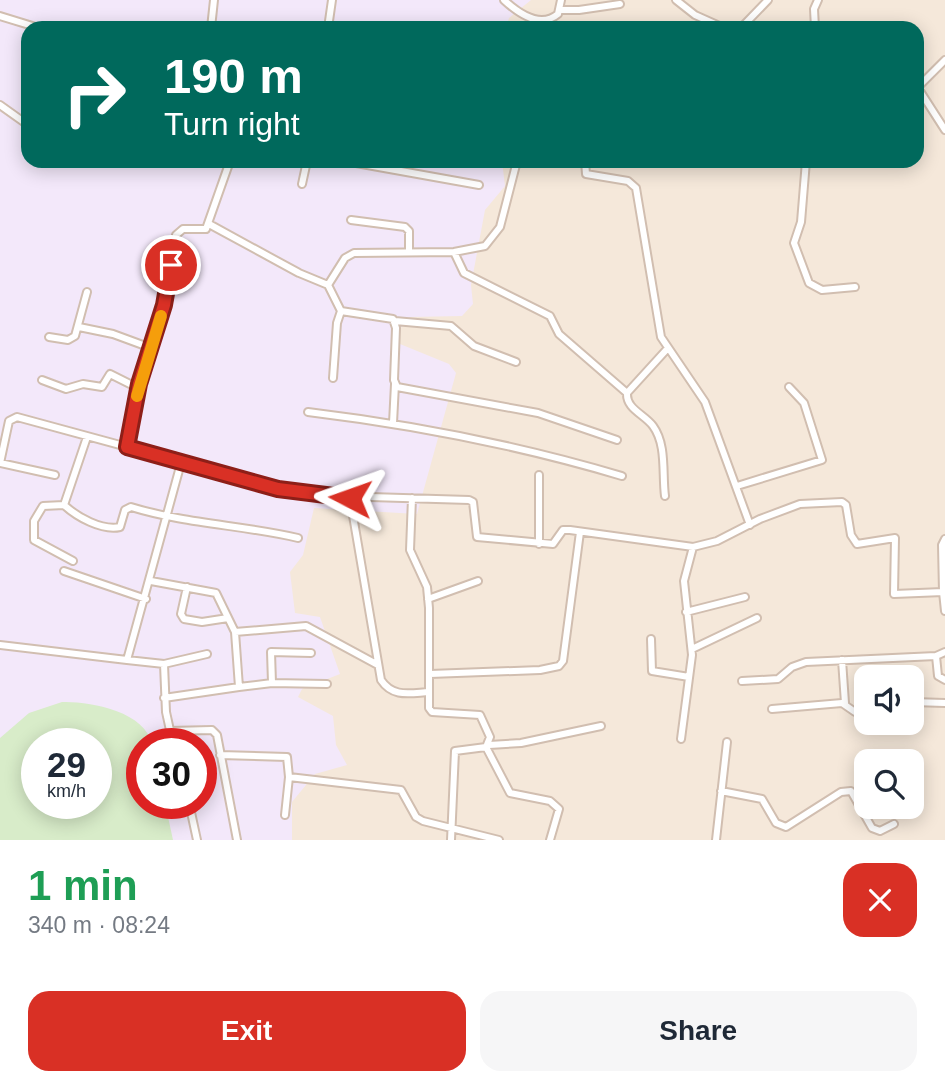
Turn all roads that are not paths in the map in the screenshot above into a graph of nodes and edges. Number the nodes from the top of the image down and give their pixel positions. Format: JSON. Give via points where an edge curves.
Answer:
{"nodes":[{"id":1,"x":214,"y":0,"type":"edge"},
{"id":2,"x":332,"y":0,"type":"edge"},
{"id":3,"x":504,"y":0,"type":"edge"},
{"id":4,"x":561,"y":0,"type":"edge"},
{"id":5,"x":676,"y":0,"type":"edge"},
{"id":6,"x":768,"y":0,"type":"edge"},
{"id":7,"x":818,"y":0,"type":"edge"},
{"id":8,"x":620,"y":4,"type":"dead end"},
{"id":9,"x":560,"y":10,"type":"junction"},
{"id":10,"x":0,"y":16,"type":"edge"},
{"id":11,"x":212,"y":21,"type":"edge"},
{"id":12,"x":329,"y":21,"type":"edge"},
{"id":13,"x":708,"y":21,"type":"edge"},
{"id":14,"x":748,"y":21,"type":"edge"},
{"id":15,"x":815,"y":21,"type":"edge"},
{"id":16,"x":21,"y":22,"type":"edge"},
{"id":17,"x":945,"y":60,"type":"edge"},
{"id":18,"x":924,"y":81,"type":"edge"},
{"id":19,"x":924,"y":98,"type":"edge"},
{"id":20,"x":0,"y":105,"type":"edge"},
{"id":21,"x":21,"y":120,"type":"edge"},
{"id":22,"x":945,"y":130,"type":"edge"},
{"id":23,"x":228,"y":168,"type":"edge"},
{"id":24,"x":305,"y":168,"type":"edge"},
{"id":25,"x":384,"y":168,"type":"edge"},
{"id":26,"x":515,"y":168,"type":"edge"},
{"id":27,"x":586,"y":168,"type":"edge"},
{"id":28,"x":805,"y":168,"type":"edge"},
{"id":29,"x":302,"y":184,"type":"dead end"},
{"id":30,"x":479,"y":185,"type":"dead end"},
{"id":31,"x":351,"y":220,"type":"dead end"},
{"id":32,"x":209,"y":224,"type":"junction"},
{"id":33,"x":410,"y":251,"type":"junction"},
{"id":34,"x":454,"y":252,"type":"junction"},
{"id":35,"x":328,"y":285,"type":"junction"},
{"id":36,"x":855,"y":288,"type":"dead end"},
{"id":37,"x":86,"y":292,"type":"dead end"},
{"id":38,"x":341,"y":311,"type":"junction"},
{"id":39,"x":395,"y":321,"type":"junction"},
{"id":40,"x":79,"y":327,"type":"junction"},
{"id":41,"x":49,"y":337,"type":"dead end"},
{"id":42,"x":151,"y":348,"type":"junction"},
{"id":43,"x":668,"y":348,"type":"junction"},
{"id":44,"x":516,"y":362,"type":"dead end"},
{"id":45,"x":332,"y":378,"type":"dead end"},
{"id":46,"x":42,"y":380,"type":"dead end"},
{"id":47,"x":395,"y":384,"type":"junction"},
{"id":48,"x":789,"y":387,"type":"dead end"},
{"id":49,"x":138,"y":388,"type":"junction"},
{"id":50,"x":627,"y":393,"type":"junction"},
{"id":51,"x":308,"y":412,"type":"dead end"},
{"id":52,"x":393,"y":422,"type":"junction"},
{"id":53,"x":87,"y":436,"type":"junction"},
{"id":54,"x":617,"y":440,"type":"dead end"},
{"id":55,"x":127,"y":447,"type":"junction"},
{"id":56,"x":0,"y":463,"type":"edge"},
{"id":57,"x":181,"y":463,"type":"junction"},
{"id":58,"x":55,"y":475,"type":"dead end"},
{"id":59,"x":539,"y":475,"type":"dead end"},
{"id":60,"x":622,"y":476,"type":"dead end"},
{"id":61,"x":737,"y":486,"type":"junction"},
{"id":62,"x":665,"y":496,"type":"dead end"},
{"id":63,"x":350,"y":498,"type":"junction"},
{"id":64,"x":412,"y":499,"type":"junction"},
{"id":65,"x":64,"y":505,"type":"junction"},
{"id":66,"x":167,"y":518,"type":"junction"},
{"id":67,"x":750,"y":524,"type":"junction"},
{"id":68,"x":580,"y":532,"type":"junction"},
{"id":69,"x":298,"y":538,"type":"dead end"},
{"id":70,"x":945,"y":539,"type":"edge"},
{"id":71,"x":539,"y":544,"type":"junction"},
{"id":72,"x":693,"y":547,"type":"junction"},
{"id":73,"x":73,"y":561,"type":"dead end"},
{"id":74,"x":64,"y":571,"type":"dead end"},
{"id":75,"x":151,"y":581,"type":"junction"},
{"id":76,"x":478,"y":582,"type":"dead end"},
{"id":77,"x":187,"y":587,"type":"junction"},
{"id":78,"x":943,"y":592,"type":"junction"},
{"id":79,"x":745,"y":597,"type":"dead end"},
{"id":80,"x":145,"y":599,"type":"junction"},
{"id":81,"x":428,"y":599,"type":"junction"},
{"id":82,"x":945,"y":611,"type":"edge"},
{"id":83,"x":686,"y":612,"type":"junction"},
{"id":84,"x":228,"y":618,"type":"junction"},
{"id":85,"x":757,"y":618,"type":"dead end"},
{"id":86,"x":235,"y":632,"type":"junction"},
{"id":87,"x":651,"y":639,"type":"dead end"},
{"id":88,"x":0,"y":645,"type":"edge"},
{"id":89,"x":692,"y":649,"type":"junction"},
{"id":90,"x":945,"y":652,"type":"edge"},
{"id":91,"x":311,"y":653,"type":"dead end"},
{"id":92,"x":207,"y":654,"type":"dead end"},
{"id":93,"x":936,"y":656,"type":"junction"},
{"id":94,"x":127,"y":660,"type":"junction"},
{"id":95,"x":842,"y":660,"type":"junction"},
{"id":96,"x":164,"y":664,"type":"junction"},
{"id":97,"x":378,"y":665,"type":"junction"},
{"id":98,"x":430,"y":674,"type":"junction"},
{"id":99,"x":689,"y":677,"type":"junction"},
{"id":100,"x":945,"y":680,"type":"edge"},
{"id":101,"x":742,"y":681,"type":"dead end"},
{"id":102,"x":272,"y":683,"type":"junction"},
{"id":103,"x":327,"y":684,"type":"dead end"},
{"id":104,"x":239,"y":687,"type":"junction"},
{"id":105,"x":429,"y":692,"type":"junction"},
{"id":106,"x":164,"y":698,"type":"junction"},
{"id":107,"x":924,"y":702,"type":"edge"},
{"id":108,"x":845,"y":703,"type":"junction"},
{"id":109,"x":945,"y":703,"type":"edge"},
{"id":110,"x":772,"y":709,"type":"dead end"},
{"id":111,"x":854,"y":711,"type":"edge"},
{"id":112,"x":601,"y":726,"type":"dead end"},
{"id":113,"x":169,"y":728,"type":"edge"},
{"id":114,"x":681,"y":739,"type":"dead end"},
{"id":115,"x":727,"y":742,"type":"dead end"},
{"id":116,"x":217,"y":743,"type":"edge"},
{"id":117,"x":487,"y":746,"type":"junction"},
{"id":118,"x":220,"y":755,"type":"junction"},
{"id":119,"x":289,"y":777,"type":"junction"},
{"id":120,"x":721,"y":791,"type":"junction"},
{"id":121,"x":285,"y":815,"type":"dead end"},
{"id":122,"x":192,"y":819,"type":"edge"},
{"id":123,"x":894,"y":824,"type":"dead end"},
{"id":124,"x":452,"y":826,"type":"junction"},
{"id":125,"x":197,"y":840,"type":"edge"},
{"id":126,"x":237,"y":840,"type":"edge"},
{"id":127,"x":451,"y":840,"type":"edge"},
{"id":128,"x":499,"y":840,"type":"edge"},
{"id":129,"x":550,"y":840,"type":"edge"},
{"id":130,"x":716,"y":840,"type":"edge"}],
"edges":[{"from":1,"to":11,"type":"street"},
{"from":2,"to":12,"type":"street"},
{"from":3,"to":9,"type":"street","via":[[530,18],[555,18]]},
{"from":4,"to":9,"type":"street"},
{"from":5,"to":13,"type":"street"},
{"from":6,"to":14,"type":"street"},
{"from":7,"to":15,"type":"street"},
{"from":8,"to":9,"type":"street"},
{"from":10,"to":16,"type":"street"},
{"from":17,"to":18,"type":"street"},
{"from":19,"to":22,"type":"street"},
{"from":20,"to":21,"type":"street"},
{"from":23,"to":32,"type":"street"},
{"from":24,"to":29,"type":"street"},
{"from":25,"to":30,"type":"street"},
{"from":26,"to":34,"type":"street","via":[[496,235],[480,248]]},
{"from":27,"to":43,"type":"street","via":[[586,174],[628,181],[636,188],[662,337]]},
{"from":28,"to":36,"type":"street","via":[[801,222],[794,243],[808,284],[822,290]]},
{"from":31,"to":33,"type":"street","via":[[405,227]]},
{"from":32,"to":35,"type":"street"},
{"from":32,"to":42,"type":"street","via":[[206,229],[179,230],[176,235]]},
{"from":33,"to":34,"type":"street"},
{"from":33,"to":35,"type":"street","via":[[348,255]]},
{"from":34,"to":50,"type":"street","via":[[464,273],[550,316],[559,334]]},
{"from":35,"to":38,"type":"street"},
{"from":37,"to":40,"type":"street"},
{"from":38,"to":39,"type":"street"},
{"from":38,"to":45,"type":"street"},
{"from":39,"to":44,"type":"street","via":[[451,326],[474,346]]},
{"from":39,"to":47,"type":"street"},
{"from":40,"to":41,"type":"street","via":[[72,339]]},
{"from":40,"to":42,"type":"street"},
{"from":42,"to":49,"type":"street"},
{"from":43,"to":50,"type":"street"},
{"from":43,"to":61,"type":"street","via":[[705,402]]},
{"from":46,"to":49,"type":"street","via":[[66,389],[83,384],[102,387],[112,375]]},
{"from":47,"to":52,"type":"street"},
{"from":47,"to":54,"type":"street","via":[[402,389],[538,412]]},
{"from":48,"to":61,"type":"street","via":[[804,403],[822,460]]},
{"from":49,"to":55,"type":"street"},
{"from":50,"to":62,"type":"street","via":[[629,405],[652,425],[660,442]]},
{"from":51,"to":52,"type":"street"},
{"from":52,"to":60,"type":"street","via":[[549,454]]},
{"from":53,"to":55,"type":"street"},
{"from":53,"to":56,"type":"street","via":[[13,417]]},
{"from":53,"to":65,"type":"street"},
{"from":55,"to":57,"type":"street"},
{"from":56,"to":58,"type":"street"},
{"from":57,"to":63,"type":"street","via":[[278,489]]},
{"from":57,"to":66,"type":"street"},
{"from":59,"to":71,"type":"street"},
{"from":61,"to":67,"type":"street"},
{"from":63,"to":64,"type":"street"},
{"from":63,"to":97,"type":"street"},
{"from":64,"to":71,"type":"street","via":[[469,500],[477,537]]},
{"from":64,"to":81,"type":"street","via":[[410,550]]},
{"from":65,"to":66,"type":"street","via":[[74,514],[112,528],[120,527],[127,508]]},
{"from":65,"to":73,"type":"street","via":[[48,504],[40,509],[33,538]]},
{"from":66,"to":69,"type":"street","via":[[256,528]]},
{"from":66,"to":75,"type":"street"},
{"from":67,"to":72,"type":"street"},
{"from":67,"to":78,"type":"street","via":[[800,505],[842,502],[857,544],[894,538],[894,594]]},
{"from":68,"to":71,"type":"street","via":[[564,530],[557,542]]},
{"from":68,"to":72,"type":"street"},
{"from":68,"to":98,"type":"street","via":[[559,666]]},
{"from":70,"to":78,"type":"street"},
{"from":72,"to":83,"type":"street","via":[[684,581]]},
{"from":74,"to":80,"type":"street"},
{"from":75,"to":77,"type":"street"},
{"from":75,"to":80,"type":"street"},
{"from":76,"to":81,"type":"street"},
{"from":77,"to":84,"type":"street","via":[[216,593]]},
{"from":77,"to":84,"type":"street","via":[[181,614],[184,620]]},
{"from":78,"to":82,"type":"street"},
{"from":79,"to":83,"type":"street"},
{"from":80,"to":94,"type":"street"},
{"from":81,"to":98,"type":"street"},
{"from":83,"to":89,"type":"street"},
{"from":84,"to":86,"type":"street"},
{"from":85,"to":89,"type":"street"},
{"from":86,"to":97,"type":"street","via":[[306,626]]},
{"from":86,"to":104,"type":"street"},
{"from":87,"to":99,"type":"street","via":[[652,671]]},
{"from":88,"to":94,"type":"street"},
{"from":89,"to":99,"type":"street"},
{"from":90,"to":93,"type":"street"},
{"from":91,"to":102,"type":"street","via":[[271,652]]},
{"from":92,"to":96,"type":"street"},
{"from":93,"to":95,"type":"street"},
{"from":93,"to":100,"type":"street","via":[[938,676]]},
{"from":94,"to":96,"type":"street"},
{"from":95,"to":101,"type":"street","via":[[799,664],[769,681]]},
{"from":95,"to":108,"type":"street"},
{"from":96,"to":106,"type":"street"},
{"from":97,"to":105,"type":"street","via":[[387,690],[396,694]]},
{"from":98,"to":105,"type":"street"},
{"from":99,"to":114,"type":"street"},
{"from":102,"to":103,"type":"street"},
{"from":102,"to":104,"type":"street"},
{"from":104,"to":106,"type":"street"},
{"from":105,"to":117,"type":"street","via":[[432,712],[480,715],[490,737]]},
{"from":106,"to":113,"type":"street"},
{"from":107,"to":109,"type":"street"},
{"from":108,"to":110,"type":"street"},
{"from":108,"to":111,"type":"street"},
{"from":112,"to":117,"type":"street"},
{"from":115,"to":120,"type":"street"},
{"from":116,"to":118,"type":"street"},
{"from":117,"to":124,"type":"street","via":[[455,751]]},
{"from":117,"to":129,"type":"street","via":[[510,793],[550,801],[559,809]]},
{"from":118,"to":119,"type":"street","via":[[287,757]]},
{"from":118,"to":126,"type":"street"},
{"from":119,"to":121,"type":"street"},
{"from":119,"to":124,"type":"street","via":[[401,790],[416,817]]},
{"from":120,"to":123,"type":"street","via":[[762,799],[776,823],[786,827],[841,792],[850,791],[872,828],[880,831]]},
{"from":120,"to":130,"type":"street"},
{"from":122,"to":125,"type":"street"},
{"from":124,"to":127,"type":"street"},
{"from":124,"to":128,"type":"street"}]}
